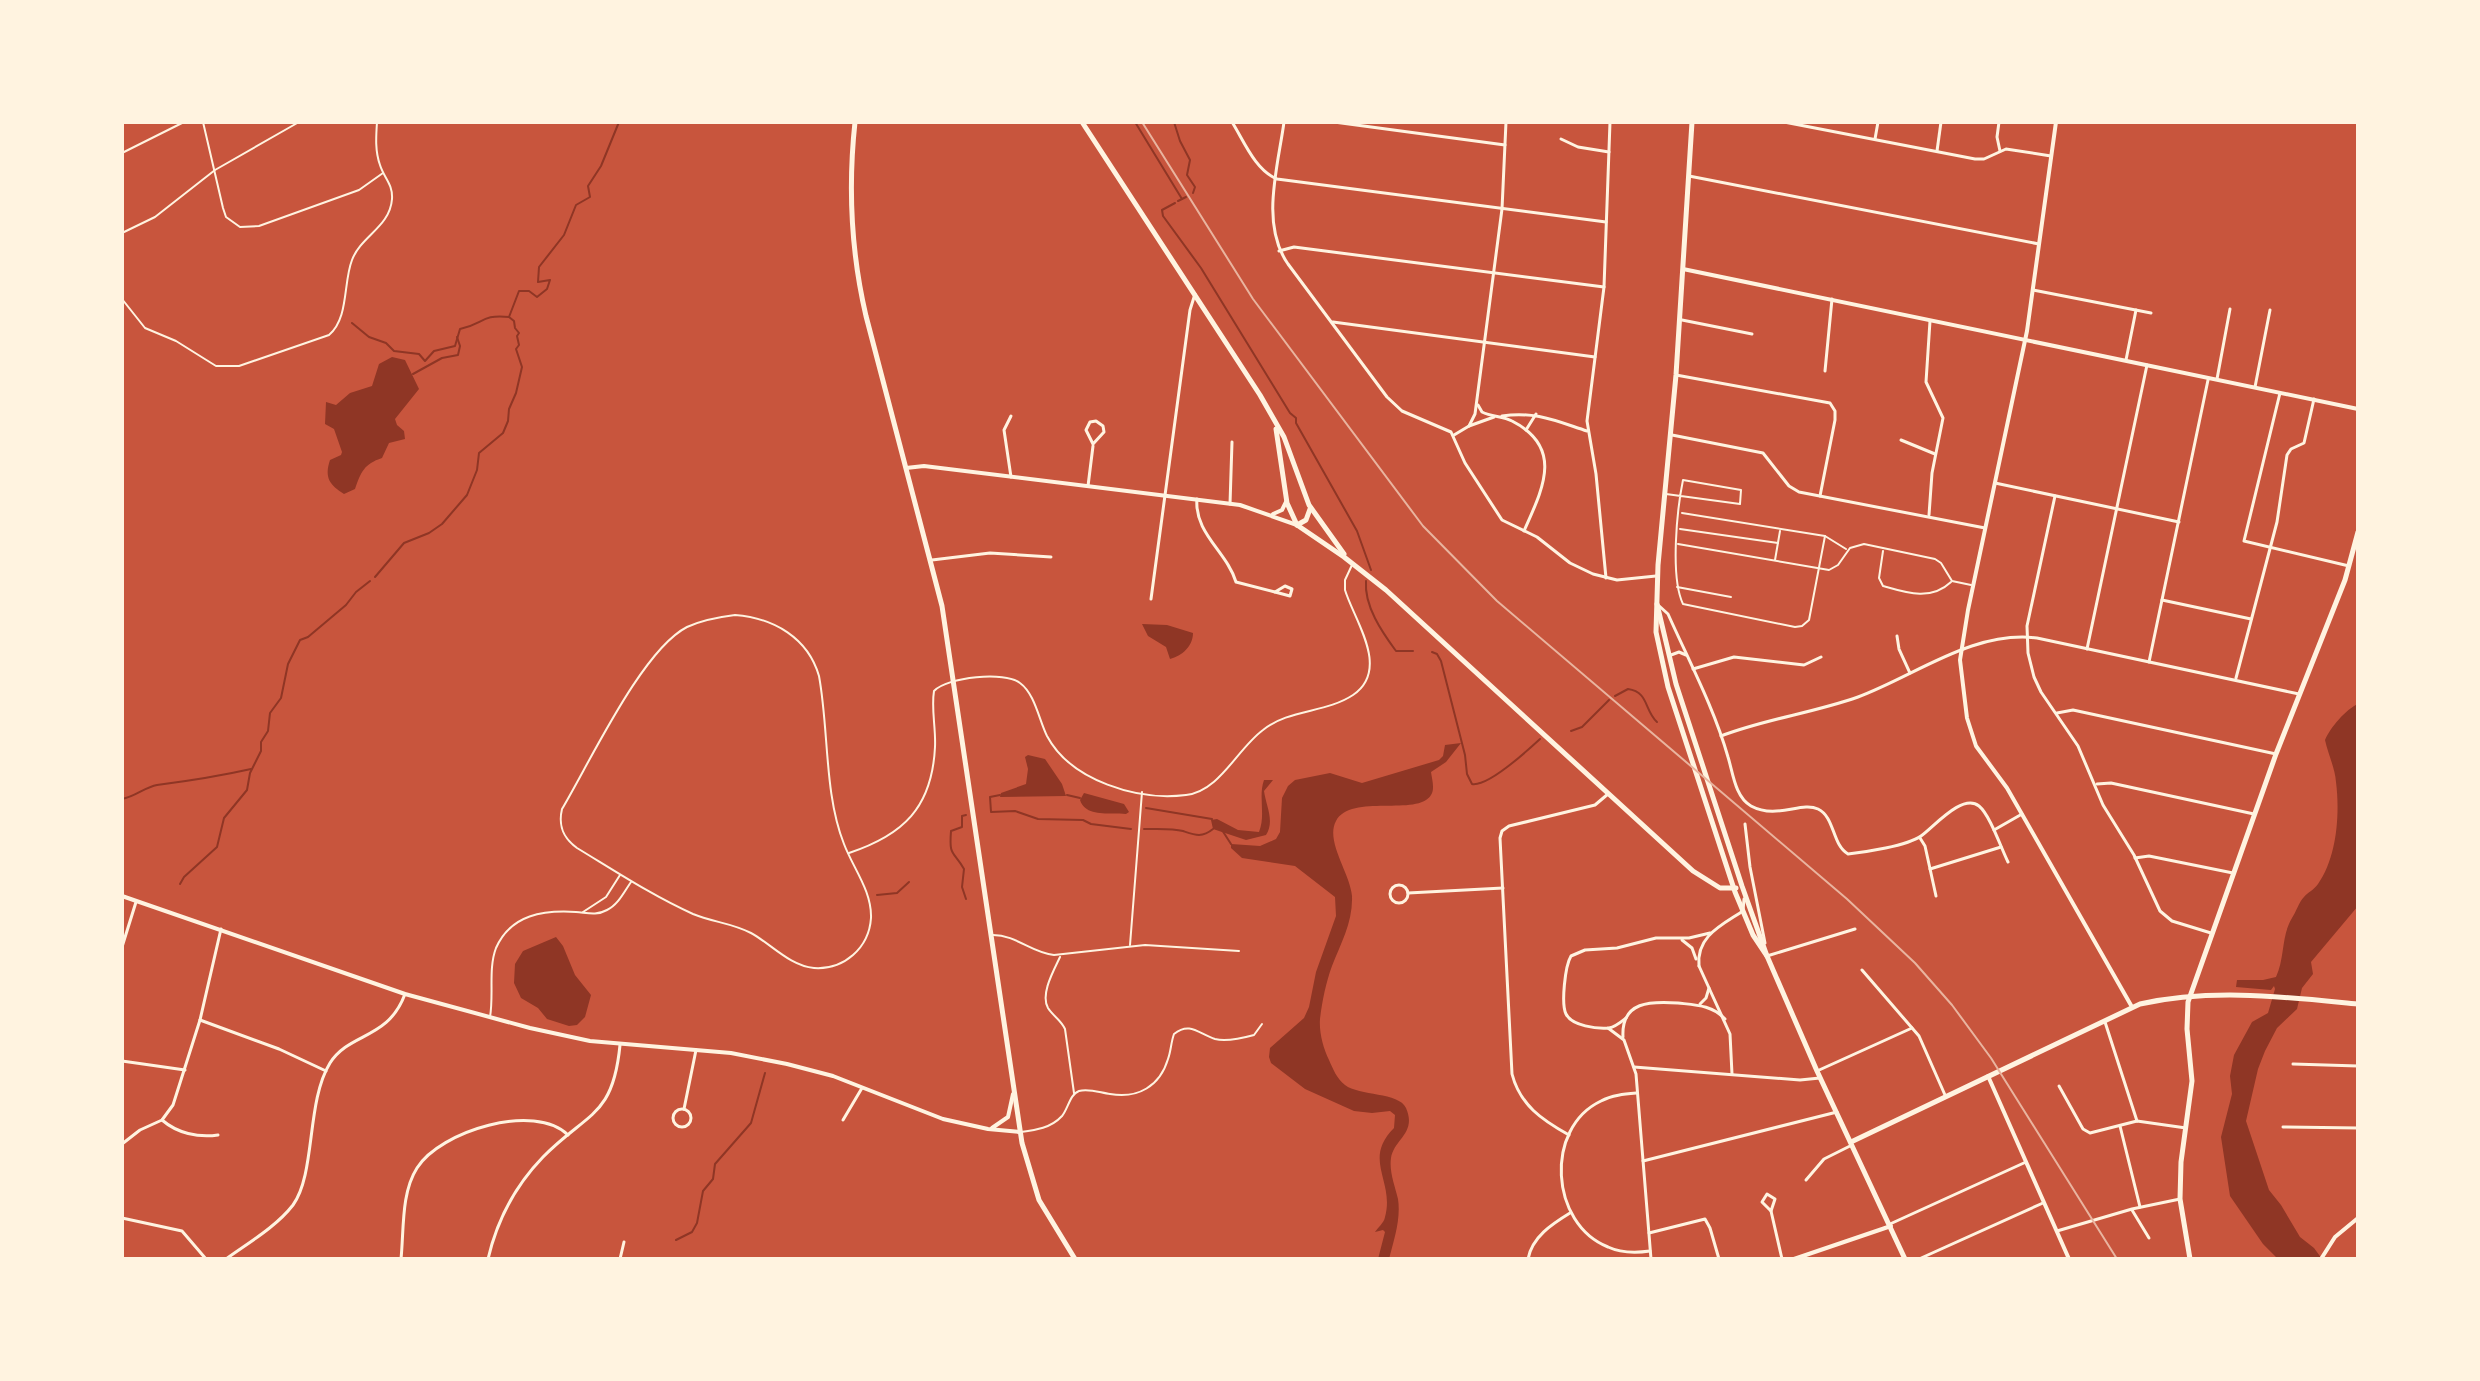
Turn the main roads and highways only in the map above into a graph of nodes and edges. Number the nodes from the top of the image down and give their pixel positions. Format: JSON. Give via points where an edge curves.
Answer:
{"nodes":[{"id":1,"x":855,"y":122,"type":"edge"},
{"id":2,"x":1082,"y":122,"type":"edge"},
{"id":3,"x":1692,"y":122,"type":"edge"},
{"id":4,"x":1272,"y":415,"type":"junction"},
{"id":5,"x":1309,"y":505,"type":"junction"},
{"id":6,"x":1297,"y":525,"type":"junction"},
{"id":7,"x":2358,"y":532,"type":"edge"},
{"id":8,"x":1353,"y":563,"type":"junction"},
{"id":9,"x":1657,"y":604,"type":"junction"},
{"id":10,"x":1742,"y":886,"type":"junction"},
{"id":11,"x":1733,"y":888,"type":"junction"},
{"id":12,"x":1767,"y":956,"type":"junction"},
{"id":13,"x":2190,"y":995,"type":"junction"},
{"id":14,"x":2358,"y":1004,"type":"edge"},
{"id":15,"x":1852,"y":1143,"type":"junction"},
{"id":16,"x":1075,"y":1259,"type":"edge"},
{"id":17,"x":1905,"y":1259,"type":"edge"},
{"id":18,"x":2190,"y":1259,"type":"edge"}],
"edges":[{"from":1,"to":16,"type":"main road","via":[[851,197],[858,275],[942,606],[1020,1132],[1036,1194]]},
{"from":2,"to":4,"type":"main road"},
{"from":3,"to":9,"type":"main road"},
{"from":4,"to":5,"type":"main road"},
{"from":4,"to":6,"type":"main road","via":[[1286,500]]},
{"from":5,"to":6,"type":"main road","via":[[1308,518]]},
{"from":5,"to":8,"type":"main road"},
{"from":6,"to":8,"type":"main road"},
{"from":7,"to":13,"type":"main road"},
{"from":8,"to":11,"type":"main road","via":[[1698,875],[1720,888]]},
{"from":9,"to":10,"type":"main road","via":[[1670,662]]},
{"from":9,"to":11,"type":"main road","via":[[1659,654]]},
{"from":10,"to":11,"type":"main road"},
{"from":10,"to":12,"type":"main road"},
{"from":11,"to":12,"type":"main road"},
{"from":12,"to":15,"type":"main road"},
{"from":13,"to":14,"type":"main road"},
{"from":13,"to":15,"type":"main road","via":[[2132,1007]]},
{"from":13,"to":18,"type":"main road","via":[[2192,1081],[2180,1199]]},
{"from":15,"to":17,"type":"main road"}]}
